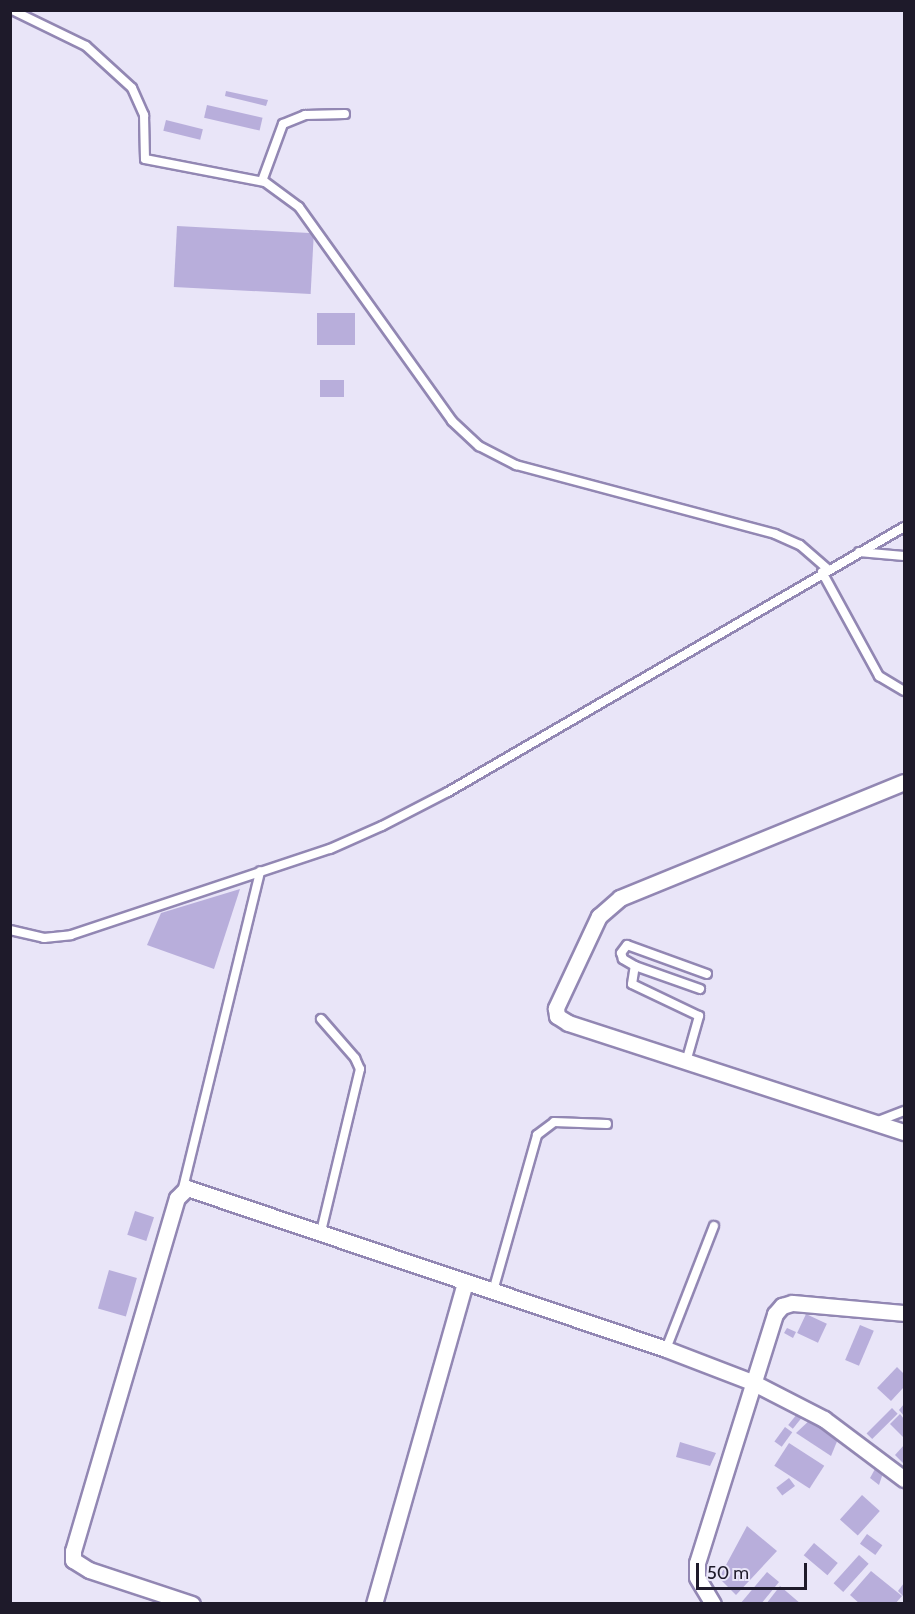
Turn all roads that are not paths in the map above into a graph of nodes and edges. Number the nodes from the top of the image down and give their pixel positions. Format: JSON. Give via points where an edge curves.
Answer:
{"nodes":[{"id":1,"x":12,"y":10,"type":"edge"},
{"id":2,"x":345,"y":114,"type":"dead end"},
{"id":3,"x":262,"y":181,"type":"junction"},
{"id":4,"x":904,"y":527,"type":"edge"},
{"id":5,"x":860,"y":552,"type":"junction"},
{"id":6,"x":904,"y":556,"type":"edge"},
{"id":7,"x":825,"y":571,"type":"junction"},
{"id":8,"x":904,"y":691,"type":"edge"},
{"id":9,"x":904,"y":782,"type":"edge"},
{"id":10,"x":260,"y":871,"type":"junction"},
{"id":11,"x":10,"y":930,"type":"edge"},
{"id":12,"x":635,"y":966,"type":"junction"},
{"id":13,"x":707,"y":974,"type":"dead end"},
{"id":14,"x":700,"y":989,"type":"dead end"},
{"id":15,"x":321,"y":1019,"type":"dead end"},
{"id":16,"x":686,"y":1062,"type":"junction"},
{"id":17,"x":904,"y":1111,"type":"edge"},
{"id":18,"x":873,"y":1123,"type":"junction"},
{"id":19,"x":607,"y":1124,"type":"dead end"},
{"id":20,"x":904,"y":1132,"type":"edge"},
{"id":21,"x":183,"y":1190,"type":"junction"},
{"id":22,"x":714,"y":1226,"type":"dead end"},
{"id":23,"x":321,"y":1231,"type":"junction"},
{"id":24,"x":465,"y":1282,"type":"junction"},
{"id":25,"x":493,"y":1291,"type":"junction"},
{"id":26,"x":904,"y":1313,"type":"edge"},
{"id":27,"x":666,"y":1349,"type":"junction"},
{"id":28,"x":752,"y":1382,"type":"junction"},
{"id":29,"x":904,"y":1479,"type":"edge"},
{"id":30,"x":192,"y":1604,"type":"edge"},
{"id":31,"x":374,"y":1604,"type":"edge"},
{"id":32,"x":713,"y":1604,"type":"edge"}],
"edges":[{"from":1,"to":3,"type":"lane","via":[[86,46],[132,88],[144,115],[145,159]]},
{"from":2,"to":3,"type":"lane","via":[[305,115],[283,124]]},
{"from":3,"to":7,"type":"lane","via":[[299,207],[452,421],[479,446],[516,465],[775,534],[800,545]]},
{"from":4,"to":5,"type":"lane"},
{"from":5,"to":6,"type":"lane"},
{"from":5,"to":7,"type":"lane"},
{"from":7,"to":8,"type":"lane","via":[[879,676]]},
{"from":7,"to":10,"type":"lane","via":[[448,792],[330,849]]},
{"from":9,"to":16,"type":"street","via":[[620,898],[599,916],[557,1003],[557,1016]]},
{"from":10,"to":11,"type":"lane","via":[[70,935],[44,938]]},
{"from":10,"to":21,"type":"lane"},
{"from":12,"to":13,"type":"lane","via":[[621,957],[625,945]]},
{"from":12,"to":14,"type":"lane"},
{"from":12,"to":16,"type":"lane","via":[[632,984],[699,1016]]},
{"from":15,"to":23,"type":"lane","via":[[360,1069]]},
{"from":16,"to":18,"type":"street"},
{"from":17,"to":18,"type":"lane"},
{"from":18,"to":20,"type":"street"},
{"from":19,"to":25,"type":"lane","via":[[554,1122],[537,1135]]},
{"from":21,"to":23,"type":"street","via":[[192,1188]]},
{"from":21,"to":30,"type":"street","via":[[177,1198],[137,1332],[74,1544],[73,1560],[88,1570]]},
{"from":22,"to":27,"type":"lane"},
{"from":23,"to":24,"type":"street"},
{"from":24,"to":25,"type":"street"},
{"from":24,"to":31,"type":"street"},
{"from":25,"to":27,"type":"street"},
{"from":26,"to":28,"type":"street","via":[[792,1303],[782,1306],[775,1314]]},
{"from":27,"to":28,"type":"street"},
{"from":28,"to":29,"type":"street","via":[[824,1419]]},
{"from":28,"to":32,"type":"street","via":[[697,1563],[697,1577]]}]}
